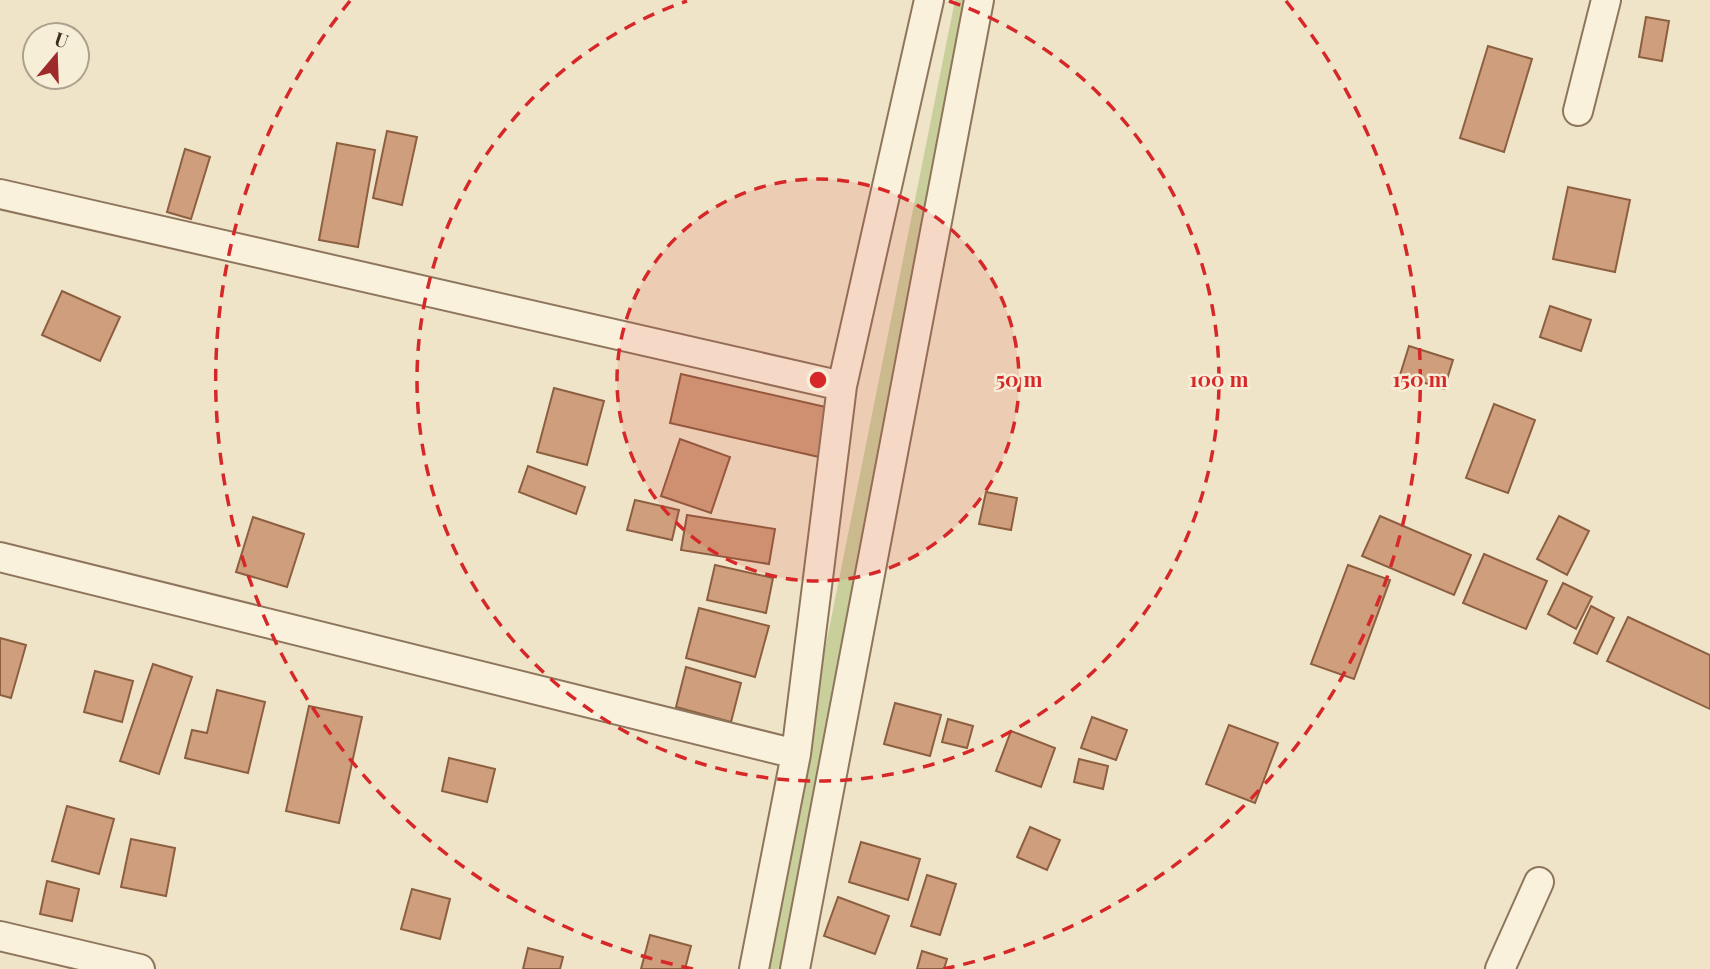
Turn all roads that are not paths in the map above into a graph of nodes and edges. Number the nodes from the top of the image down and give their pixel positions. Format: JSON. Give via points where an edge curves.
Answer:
{"nodes":[{"id":1,"x":929,"y":0,"type":"edge"},
{"id":2,"x":979,"y":0,"type":"edge"},
{"id":3,"x":1606,"y":0,"type":"edge"},
{"id":4,"x":1578,"y":111,"type":"dead end"},
{"id":5,"x":0,"y":194,"type":"edge"},
{"id":6,"x":842,"y":386,"type":"junction"},
{"id":7,"x":0,"y":557,"type":"edge"},
{"id":8,"x":796,"y":754,"type":"junction"},
{"id":9,"x":1539,"y":882,"type":"dead end"},
{"id":10,"x":0,"y":936,"type":"edge"},
{"id":11,"x":140,"y":969,"type":"edge"},
{"id":12,"x":754,"y":969,"type":"edge"},
{"id":13,"x":795,"y":969,"type":"edge"},
{"id":14,"x":1500,"y":969,"type":"edge"}],
"edges":[{"from":1,"to":6,"type":"street"},
{"from":2,"to":13,"type":"street"},
{"from":3,"to":4,"type":"street"},
{"from":5,"to":6,"type":"street"},
{"from":6,"to":8,"type":"street"},
{"from":7,"to":8,"type":"street"},
{"from":8,"to":12,"type":"street"},
{"from":9,"to":14,"type":"street"},
{"from":10,"to":11,"type":"street"}]}
